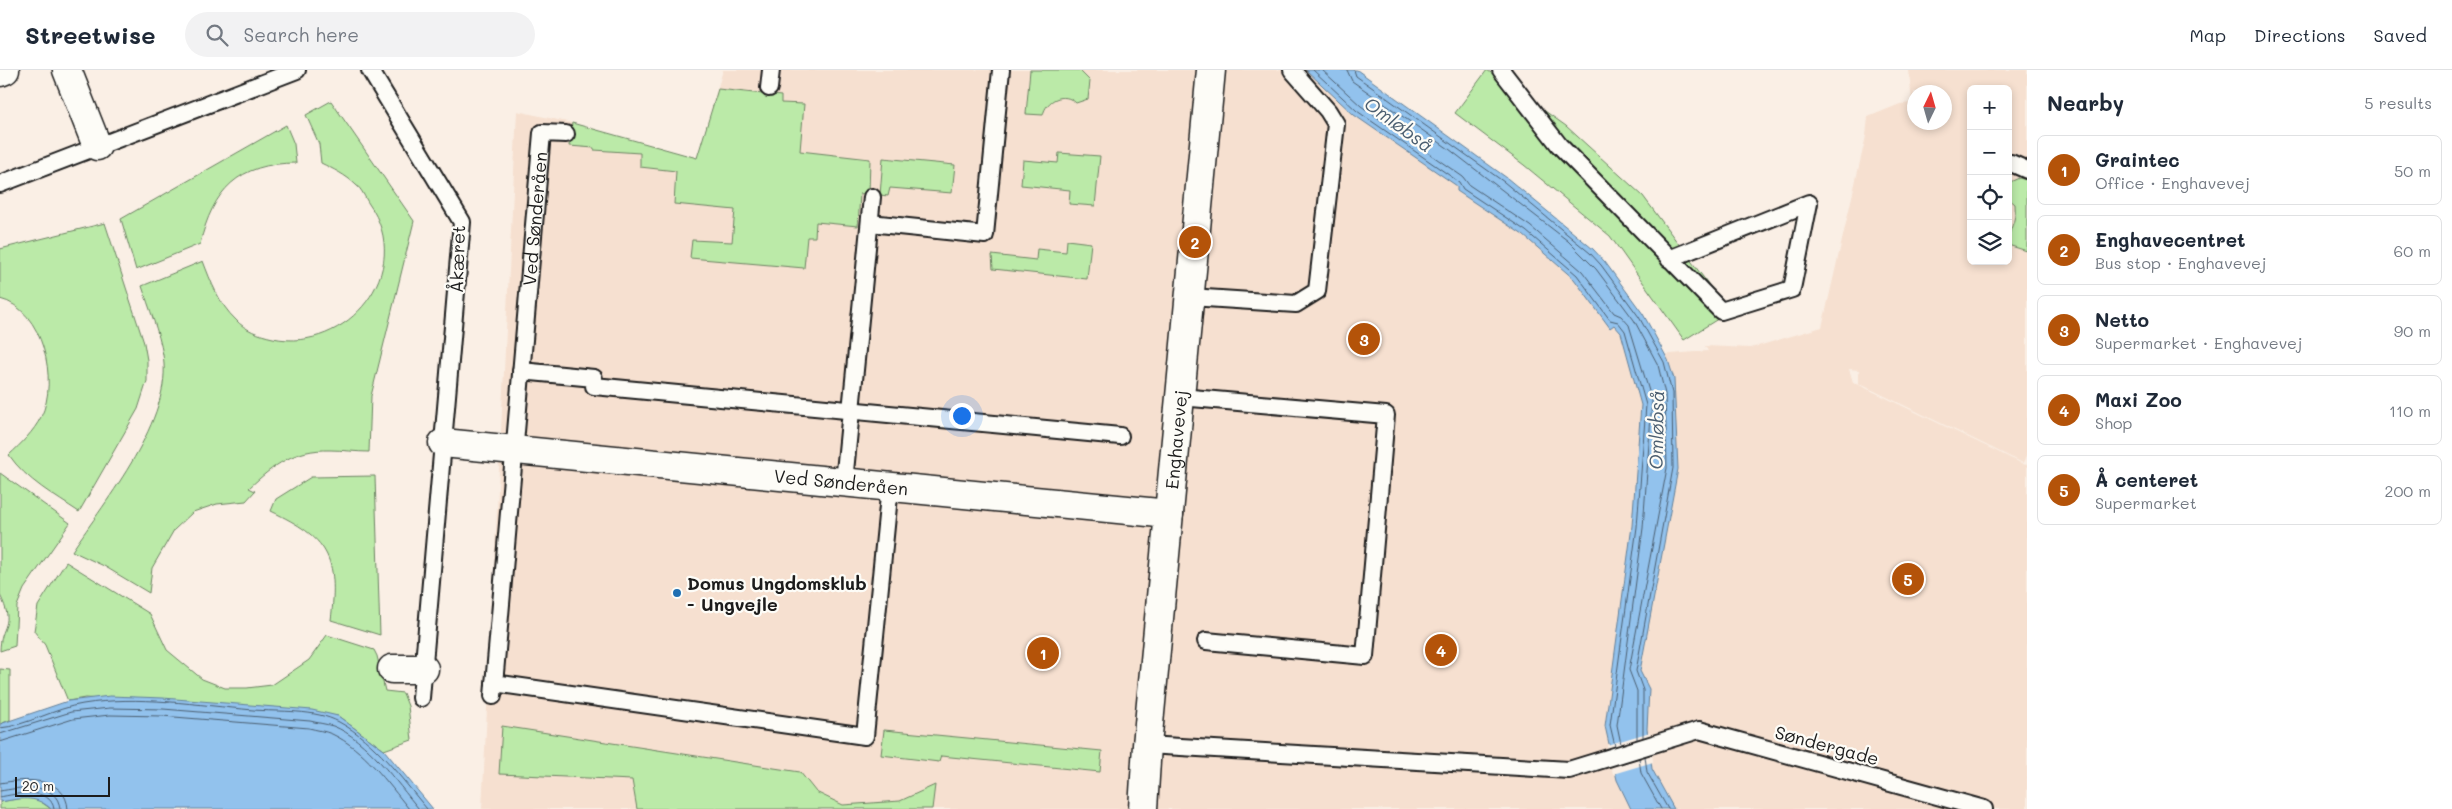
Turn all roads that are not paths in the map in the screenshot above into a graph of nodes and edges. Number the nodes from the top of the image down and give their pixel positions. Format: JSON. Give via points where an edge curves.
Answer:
{"nodes":[{"id":1,"x":5,"y":70,"type":"edge"},
{"id":2,"x":67,"y":70,"type":"edge"},
{"id":3,"x":297,"y":70,"type":"edge"},
{"id":4,"x":370,"y":70,"type":"edge"},
{"id":5,"x":771,"y":70,"type":"edge"},
{"id":6,"x":1001,"y":70,"type":"edge"},
{"id":7,"x":1211,"y":70,"type":"edge"},
{"id":8,"x":1292,"y":70,"type":"edge"},
{"id":9,"x":1501,"y":70,"type":"edge"},
{"id":10,"x":0,"y":72,"type":"edge"},
{"id":11,"x":769,"y":88,"type":"dead end"},
{"id":12,"x":566,"y":134,"type":"dead end"},
{"id":13,"x":97,"y":146,"type":"junction"},
{"id":14,"x":2012,"y":163,"type":"edge"},
{"id":15,"x":2027,"y":170,"type":"edge"},
{"id":16,"x":0,"y":184,"type":"edge"},
{"id":17,"x":872,"y":197,"type":"dead end"},
{"id":18,"x":870,"y":223,"type":"junction"},
{"id":19,"x":1670,"y":258,"type":"junction"},
{"id":20,"x":1190,"y":297,"type":"junction"},
{"id":21,"x":521,"y":371,"type":"junction"},
{"id":22,"x":1180,"y":396,"type":"junction"},
{"id":23,"x":851,"y":410,"type":"junction"},
{"id":24,"x":1120,"y":436,"type":"dead end"},
{"id":25,"x":443,"y":442,"type":"junction"},
{"id":26,"x":514,"y":449,"type":"junction"},
{"id":27,"x":844,"y":482,"type":"junction"},
{"id":28,"x":890,"y":486,"type":"junction"},
{"id":29,"x":1169,"y":514,"type":"junction"},
{"id":30,"x":1206,"y":642,"type":"dead end"},
{"id":31,"x":392,"y":669,"type":"dead end"},
{"id":32,"x":424,"y":669,"type":"junction"},
{"id":33,"x":421,"y":698,"type":"dead end"},
{"id":34,"x":1147,"y":745,"type":"junction"},
{"id":35,"x":1143,"y":809,"type":"edge"},
{"id":36,"x":1984,"y":809,"type":"edge"}],
"edges":[{"from":1,"to":10,"type":"street"},
{"from":2,"to":13,"type":"street"},
{"from":3,"to":13,"type":"lane"},
{"from":4,"to":25,"type":"lane","name":"Åkæret","via":[[462,222]]},
{"from":5,"to":11,"type":"lane"},
{"from":6,"to":18,"type":"lane","via":[[985,235]]},
{"from":7,"to":20,"type":"street","name":"Enghavevej"},
{"from":8,"to":20,"type":"lane","via":[[1336,124],[1317,291],[1296,304]]},
{"from":9,"to":19,"type":"lane","via":[[1559,145]]},
{"from":12,"to":21,"type":"lane","name":"Ved Sønderåen","via":[[542,133]]},
{"from":13,"to":16,"type":"lane"},
{"from":14,"to":15,"type":"lane"},
{"from":17,"to":18,"type":"lane"},
{"from":18,"to":23,"type":"lane"},
{"from":19,"to":19,"type":"lane","via":[[1721,311],[1792,289],[1809,203]]},
{"from":20,"to":22,"type":"street","name":"Enghavevej"},
{"from":21,"to":23,"type":"lane","via":[[594,378],[594,386]]},
{"from":21,"to":26,"type":"lane","name":"Ved Sønderåen"},
{"from":22,"to":29,"type":"street","name":"Enghavevej"},
{"from":22,"to":30,"type":"lane","via":[[1386,415],[1364,656]]},
{"from":23,"to":24,"type":"lane"},
{"from":23,"to":27,"type":"lane"},
{"from":25,"to":26,"type":"street"},
{"from":25,"to":32,"type":"lane","name":"Åkæret"},
{"from":26,"to":27,"type":"street","name":"Ved Sønderåen"},
{"from":26,"to":28,"type":"lane","name":"Ved Sønderåen","via":[[494,690],[865,736]]},
{"from":27,"to":28,"type":"street","name":"Ved Sønderåen"},
{"from":28,"to":29,"type":"street","name":"Ved Sønderåen"},
{"from":29,"to":34,"type":"street","name":"Enghavevej"},
{"from":31,"to":32,"type":"street"},
{"from":32,"to":33,"type":"lane","name":"Åkæret"},
{"from":34,"to":35,"type":"street","name":"Enghavevej"},
{"from":34,"to":36,"type":"lane","name":"Søndergade","via":[[1569,770],[1699,730]]}]}
